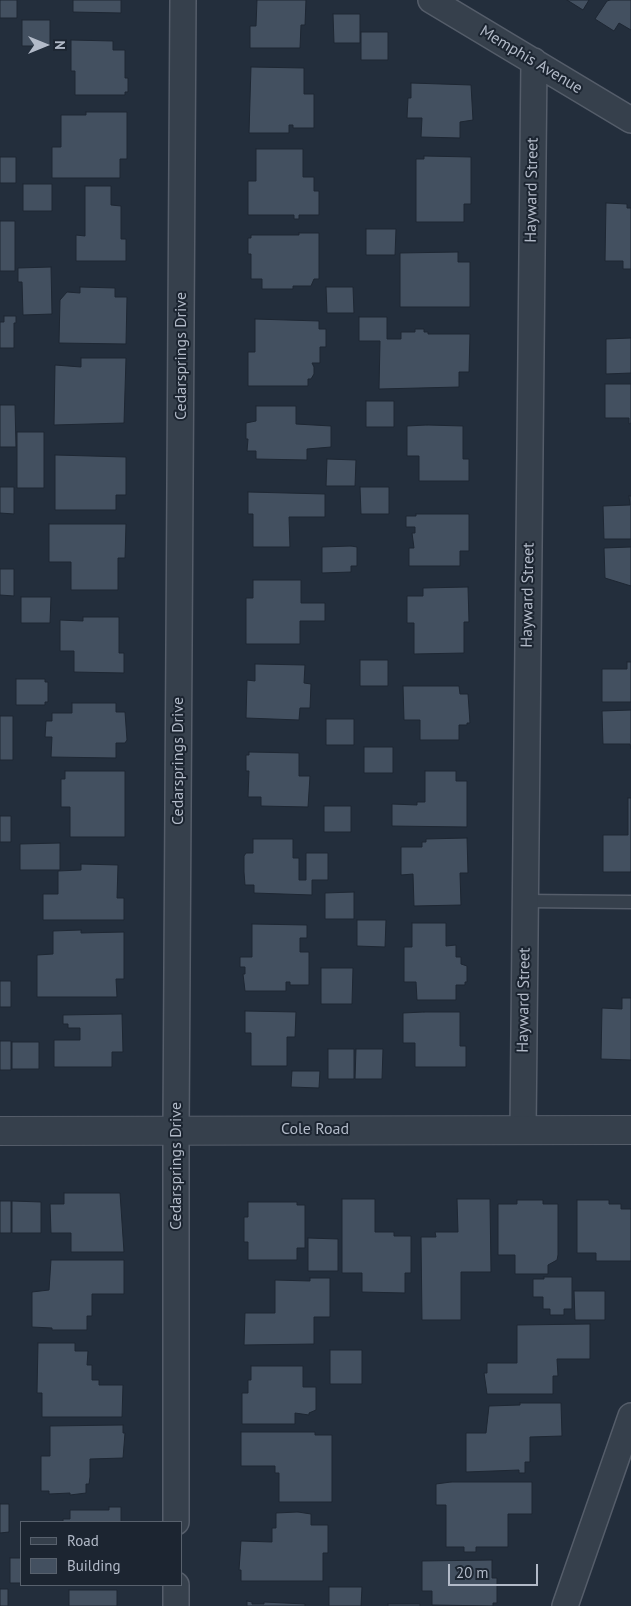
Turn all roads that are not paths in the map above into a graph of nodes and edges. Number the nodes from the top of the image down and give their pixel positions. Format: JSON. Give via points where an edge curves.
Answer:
{"nodes":[{"id":1,"x":184,"y":0,"type":"edge"},
{"id":2,"x":431,"y":0,"type":"edge"},
{"id":3,"x":534,"y":61,"type":"junction"},
{"id":4,"x":631,"y":120,"type":"edge"},
{"id":5,"x":525,"y":901,"type":"junction"},
{"id":6,"x":631,"y":902,"type":"edge"},
{"id":7,"x":176,"y":1129,"type":"junction"},
{"id":8,"x":523,"y":1129,"type":"junction"},
{"id":9,"x":631,"y":1130,"type":"edge"},
{"id":10,"x":0,"y":1131,"type":"edge"},
{"id":11,"x":631,"y":1416,"type":"edge"},
{"id":12,"x":176,"y":1521,"type":"edge"},
{"id":13,"x":176,"y":1586,"type":"edge"},
{"id":14,"x":176,"y":1606,"type":"edge"},
{"id":15,"x":565,"y":1606,"type":"edge"}],
"edges":[{"from":1,"to":7,"type":"street","name":"Cedarsprings Drive"},
{"from":2,"to":3,"type":"street","name":"Memphis Avenue"},
{"from":3,"to":4,"type":"street","name":"Memphis Avenue"},
{"from":3,"to":5,"type":"street","name":"Hayward Street"},
{"from":5,"to":6,"type":"lane"},
{"from":5,"to":8,"type":"street","name":"Hayward Street"},
{"from":7,"to":8,"type":"street","name":"Cole Road"},
{"from":7,"to":10,"type":"street","name":"Cole Road"},
{"from":7,"to":12,"type":"street","name":"Cedarsprings Drive"},
{"from":8,"to":9,"type":"street","name":"Cole Road"},
{"from":11,"to":15,"type":"street"},
{"from":13,"to":14,"type":"street"}]}
